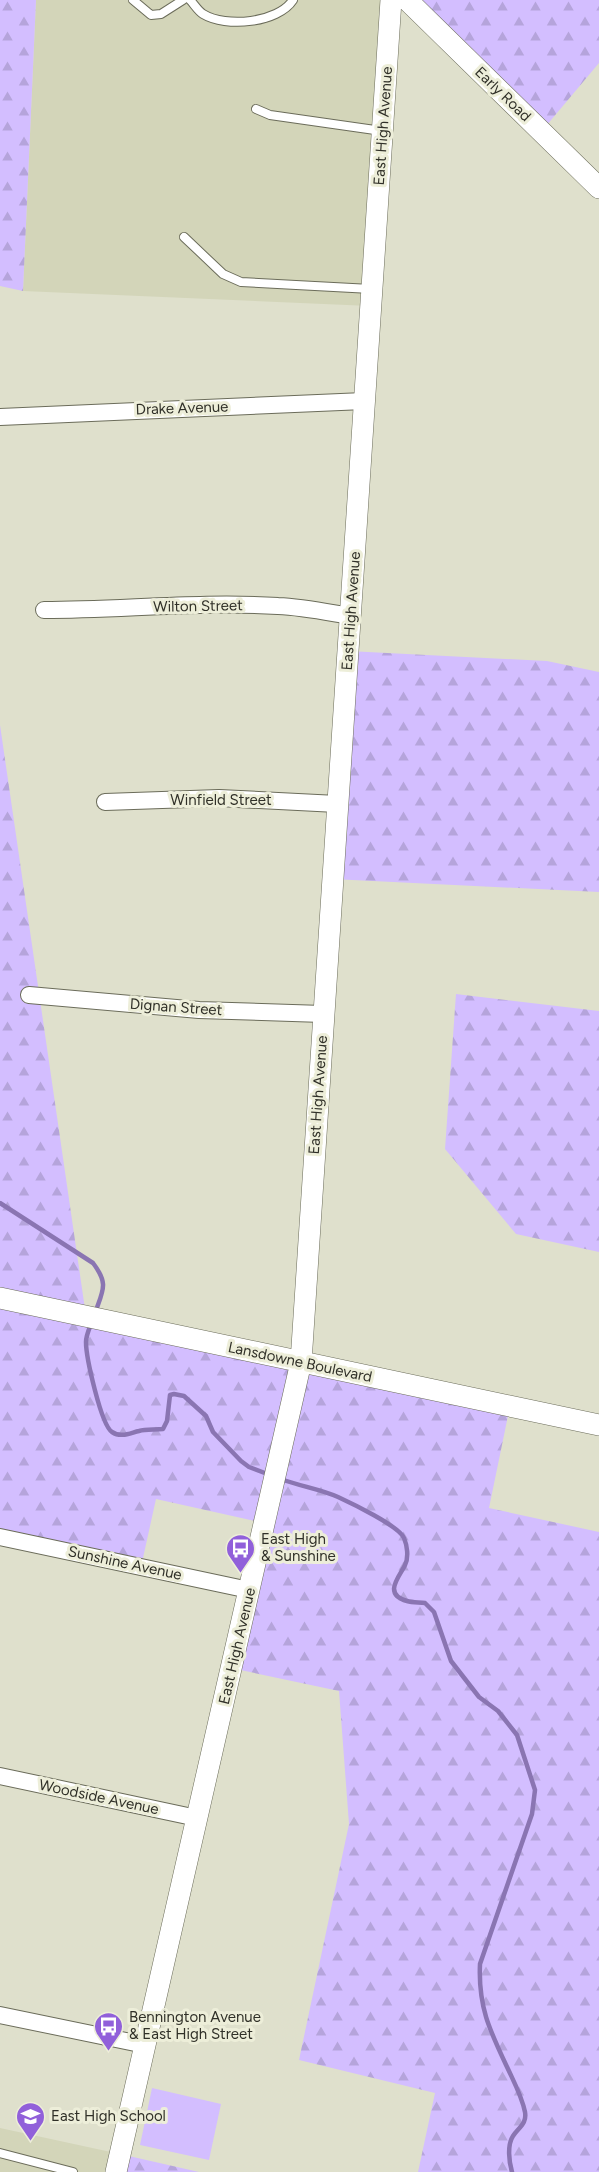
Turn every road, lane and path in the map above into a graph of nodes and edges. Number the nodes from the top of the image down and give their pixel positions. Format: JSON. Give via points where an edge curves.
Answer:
{"nodes":[{"id":1,"x":133,"y":0,"type":"edge"},
{"id":2,"x":183,"y":0,"type":"edge"},
{"id":3,"x":190,"y":0,"type":"edge"},
{"id":4,"x":293,"y":0,"type":"edge"},
{"id":5,"x":391,"y":0,"type":"edge"},
{"id":6,"x":407,"y":0,"type":"edge"},
{"id":7,"x":256,"y":109,"type":"dead end"},
{"id":8,"x":382,"y":131,"type":"junction"},
{"id":9,"x":599,"y":188,"type":"edge"},
{"id":10,"x":184,"y":237,"type":"dead end"},
{"id":11,"x":372,"y":289,"type":"junction"},
{"id":12,"x":364,"y":401,"type":"junction"},
{"id":13,"x":0,"y":417,"type":"edge"},
{"id":14,"x":44,"y":610,"type":"dead end"},
{"id":15,"x":350,"y":616,"type":"junction"},
{"id":16,"x":105,"y":802,"type":"dead end"},
{"id":17,"x":337,"y":804,"type":"junction"},
{"id":18,"x":29,"y":995,"type":"dead end"},
{"id":19,"x":323,"y":1014,"type":"junction"},
{"id":20,"x":0,"y":1298,"type":"edge"},
{"id":21,"x":301,"y":1362,"type":"junction"},
{"id":22,"x":599,"y":1425,"type":"edge"},
{"id":23,"x":0,"y":1537,"type":"edge"},
{"id":24,"x":249,"y":1590,"type":"junction"},
{"id":25,"x":0,"y":1776,"type":"edge"},
{"id":26,"x":197,"y":1818,"type":"junction"},
{"id":27,"x":0,"y":2014,"type":"edge"},
{"id":28,"x":145,"y":2045,"type":"junction"},
{"id":29,"x":0,"y":2153,"type":"edge"},
{"id":30,"x":73,"y":2172,"type":"edge"},
{"id":31,"x":116,"y":2172,"type":"edge"}],
"edges":[{"from":1,"to":2,"type":"lane","via":[[151,15],[161,14]]},
{"from":3,"to":4,"type":"lane","via":[[202,14],[219,21],[243,22],[269,18]]},
{"from":5,"to":8,"type":"street","name":"East High Avenue"},
{"from":6,"to":9,"type":"street","name":"Early Road"},
{"from":7,"to":8,"type":"lane","via":[[270,115]]},
{"from":8,"to":11,"type":"street","name":"East High Avenue"},
{"from":10,"to":11,"type":"lane","via":[[223,274],[240,282]]},
{"from":11,"to":12,"type":"street","name":"East High Avenue"},
{"from":12,"to":13,"type":"street","name":"Drake Avenue"},
{"from":12,"to":15,"type":"street","name":"East High Avenue"},
{"from":14,"to":15,"type":"street","name":"Wilton Street","via":[[225,604],[309,608]]},
{"from":15,"to":17,"type":"street","name":"East High Avenue"},
{"from":16,"to":17,"type":"street","name":"Winfield Street","via":[[219,798]]},
{"from":17,"to":19,"type":"street","name":"East High Avenue"},
{"from":18,"to":19,"type":"street","name":"Dignan Street","via":[[199,1010]]},
{"from":19,"to":21,"type":"street","name":"East High Avenue"},
{"from":20,"to":21,"type":"street","name":"Lansdowne Boulevard"},
{"from":21,"to":22,"type":"street","name":"Lansdowne Boulevard"},
{"from":21,"to":24,"type":"street","name":"East High Avenue"},
{"from":23,"to":24,"type":"street","name":"Sunshine Avenue"},
{"from":24,"to":26,"type":"street","name":"East High Avenue"},
{"from":25,"to":26,"type":"street","name":"Woodside Avenue"},
{"from":26,"to":28,"type":"street","name":"East High Avenue"},
{"from":27,"to":28,"type":"street"},
{"from":28,"to":31,"type":"street","name":"East High Avenue"},
{"from":29,"to":30,"type":"lane"}]}
